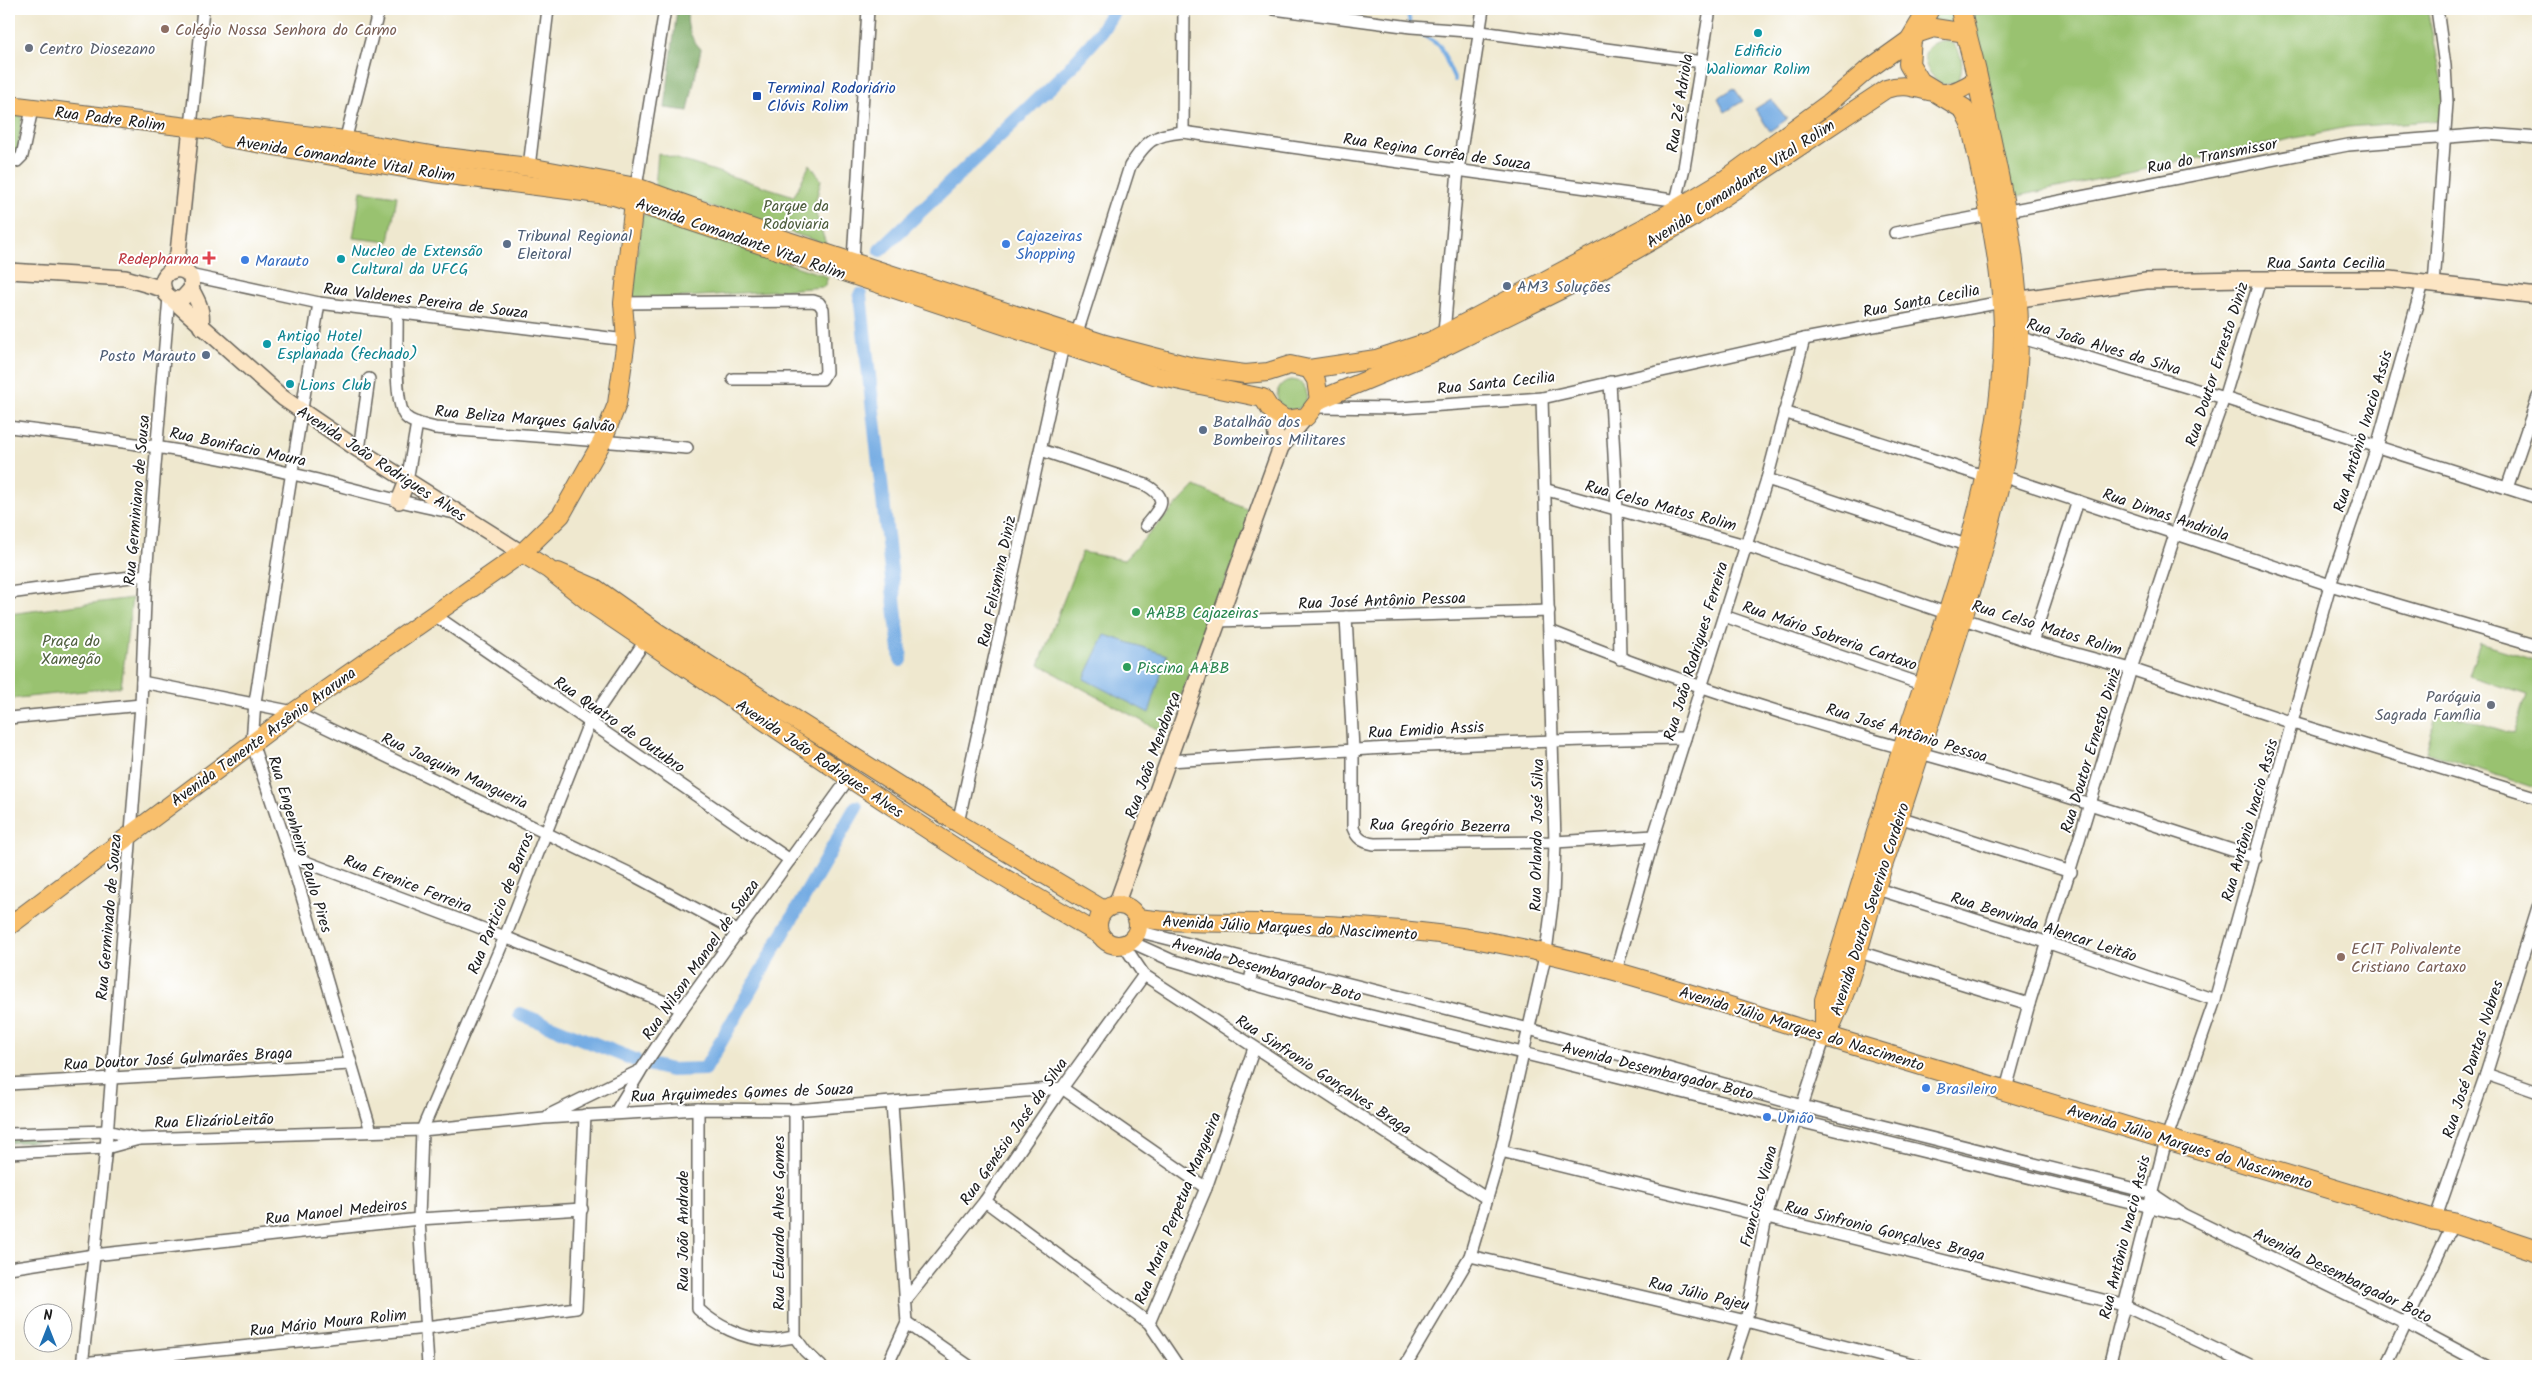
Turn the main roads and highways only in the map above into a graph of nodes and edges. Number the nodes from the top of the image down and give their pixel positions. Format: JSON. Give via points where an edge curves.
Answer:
{"nodes":[{"id":1,"x":1929,"y":9,"type":"edge"},
{"id":2,"x":1961,"y":9,"type":"edge"},
{"id":3,"x":1966,"y":33,"type":"junction"},
{"id":4,"x":1911,"y":39,"type":"junction"},
{"id":5,"x":1978,"y":79,"type":"junction"},
{"id":6,"x":1937,"y":92,"type":"junction"},
{"id":7,"x":9,"y":105,"type":"edge"},
{"id":8,"x":212,"y":130,"type":"joint"},
{"id":9,"x":343,"y":148,"type":"junction"},
{"id":10,"x":634,"y":194,"type":"junction"},
{"id":11,"x":1997,"y":214,"type":"junction"},
{"id":12,"x":1309,"y":368,"type":"junction"},
{"id":13,"x":1268,"y":372,"type":"junction"},
{"id":14,"x":1268,"y":405,"type":"junction"},
{"id":15,"x":1314,"y":408,"type":"junction"},
{"id":16,"x":1994,"y":477,"type":"junction"},
{"id":17,"x":522,"y":553,"type":"junction"},
{"id":18,"x":548,"y":569,"type":"junction"},
{"id":19,"x":1954,"y":616,"type":"junction"},
{"id":20,"x":1911,"y":751,"type":"junction"},
{"id":21,"x":1869,"y":886,"type":"junction"},
{"id":22,"x":1110,"y":907,"type":"junction"},
{"id":23,"x":9,"y":926,"type":"edge"},
{"id":24,"x":1132,"y":934,"type":"junction"},
{"id":25,"x":1100,"y":935,"type":"junction"},
{"id":26,"x":1825,"y":1036,"type":"junction"},
{"id":27,"x":2538,"y":1251,"type":"edge"}],
"edges":[{"from":1,"to":4,"type":"highway"},
{"from":2,"to":3,"type":"highway"},
{"from":3,"to":4,"type":"main road","via":[[1927,28]]},
{"from":3,"to":5,"type":"highway"},
{"from":4,"to":6,"type":"highway","via":[[1909,57],[1912,71],[1920,82]]},
{"from":4,"to":12,"type":"main road","name":"Avenida Comandante Vital Rolim","via":[[1724,180],[1681,202],[1651,224],[1431,341],[1376,359]]},
{"from":5,"to":6,"type":"main road","via":[[1952,92]]},
{"from":5,"to":11,"type":"highway","name":"Avenida Doutor Severino Cordeiro"},
{"from":6,"to":11,"type":"highway","name":"Avenida Doutor Severino Cordeiro","via":[[1964,109],[1971,123]]},
{"from":6,"to":15,"type":"main road","name":"Avenida Comandante Vital Rolim","via":[[1904,85],[1886,89],[1702,212],[1595,273]]},
{"from":7,"to":8,"type":"main road","name":"Rua Padre Rolim"},
{"from":8,"to":9,"type":"main road","name":"Avenida Comandante Vital Rolim","via":[[230,126]]},
{"from":9,"to":10,"type":"main road","name":"Avenida Comandante Vital Rolim","via":[[529,167]]},
{"from":9,"to":10,"type":"main road","name":"Avenida Comandante Vital Rolim","via":[[433,173],[614,196]]},
{"from":10,"to":13,"type":"main road","name":"Avenida Comandante Vital Rolim","via":[[853,260],[1124,349],[1193,367],[1245,374]]},
{"from":10,"to":14,"type":"main road","name":"Avenida Comandante Vital Rolim","via":[[1063,346],[1157,376]]},
{"from":10,"to":17,"type":"main road","name":"Avenida Tenente Arsênio Araruna","via":[[623,302],[626,340],[616,404],[602,442],[561,515]]},
{"from":11,"to":16,"type":"highway","name":"Avenida Doutor Severino Cordeiro","via":[[2011,335],[2001,377]]},
{"from":12,"to":13,"type":"main road","name":"Avenida Comandante Vital Rolim","via":[[1290,365]]},
{"from":12,"to":15,"type":"main road","via":[[1316,380]]},
{"from":13,"to":14,"type":"main road","via":[[1262,386]]},
{"from":14,"to":15,"type":"main road","name":"Avenida Comandante Vital Rolim","via":[[1286,420]]},
{"from":16,"to":19,"type":"highway","name":"Avenida Doutor Severino Cordeiro"},
{"from":16,"to":19,"type":"highway","name":"Avenida Doutor Severino Cordeiro","via":[[1969,546]]},
{"from":17,"to":18,"type":"main road","name":"Avenida João Rodrigues Alves"},
{"from":17,"to":23,"type":"main road","name":"Avenida Tenente Arsênio Araruna","via":[[294,712]]},
{"from":18,"to":22,"type":"main road","name":"Avenida João Rodrigues Alves","via":[[596,588],[657,632],[958,823]]},
{"from":18,"to":25,"type":"main road","name":"Avenida João Rodrigues Alves","via":[[572,590],[645,641],[849,778],[976,861]]},
{"from":19,"to":20,"type":"highway","name":"Avenida Doutor Severino Cordeiro"},
{"from":19,"to":20,"type":"highway","name":"Avenida Doutor Severino Cordeiro","via":[[1924,686]]},
{"from":20,"to":21,"type":"highway","name":"Avenida Doutor Severino Cordeiro"},
{"from":20,"to":21,"type":"highway","name":"Avenida Doutor Severino Cordeiro","via":[[1899,817]]},
{"from":21,"to":26,"type":"highway","name":"Avenida Doutor Severino Cordeiro","via":[[1841,1004]]},
{"from":21,"to":26,"type":"highway","name":"Avenida Doutor Severino Cordeiro","via":[[1825,1000]]},
{"from":22,"to":24,"type":"main road","via":[[1129,908]]},
{"from":22,"to":25,"type":"main road","via":[[1098,922]]},
{"from":24,"to":25,"type":"main road","via":[[1110,944]]},
{"from":24,"to":26,"type":"main road","name":"Avenida Júlio Marques do Nascimento","via":[[1171,922],[1279,923],[1460,937],[1546,952]]},
{"from":26,"to":27,"type":"highway","name":"Avenida Júlio Marques do Nascimento"}]}
